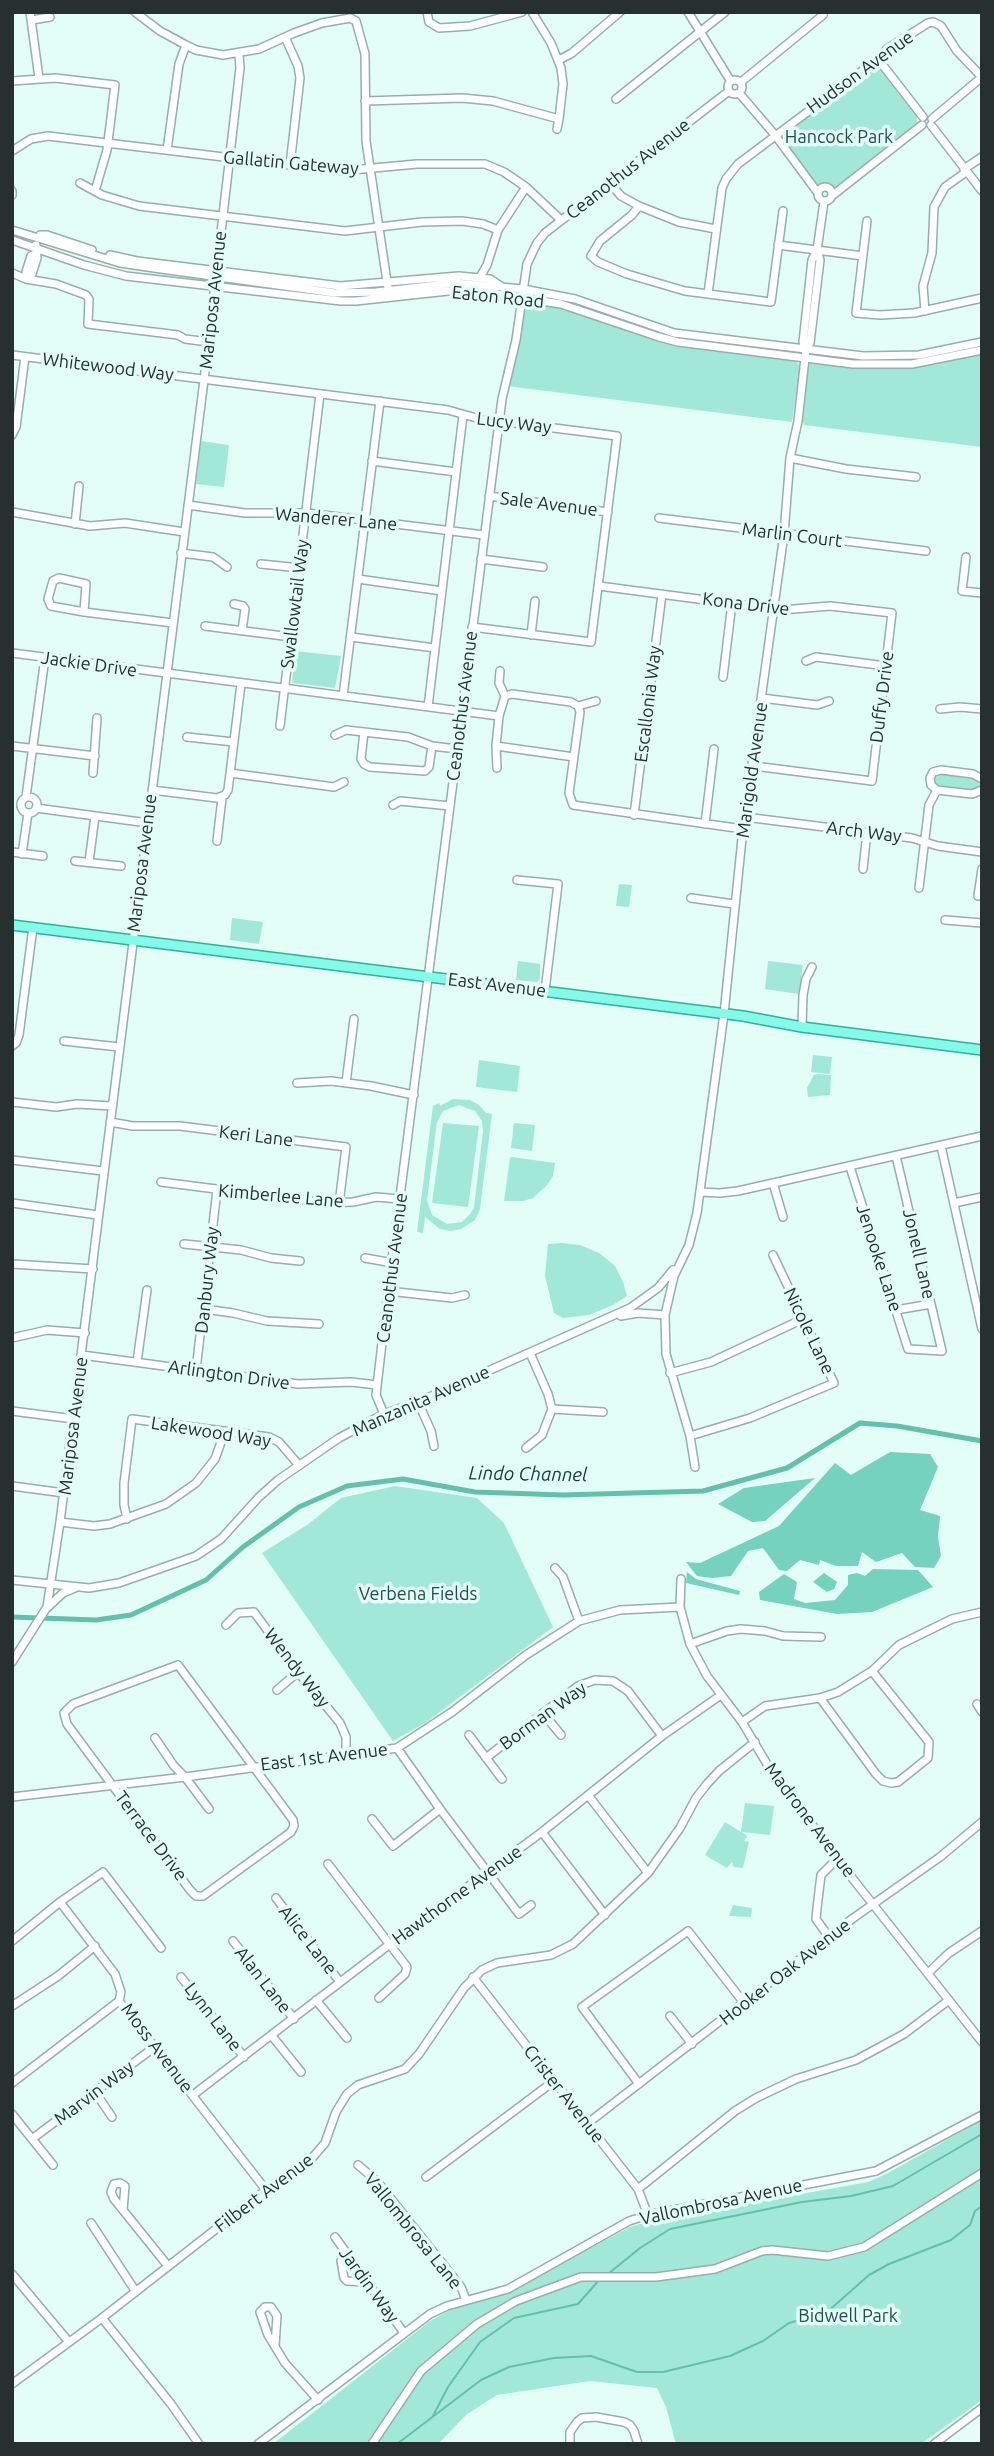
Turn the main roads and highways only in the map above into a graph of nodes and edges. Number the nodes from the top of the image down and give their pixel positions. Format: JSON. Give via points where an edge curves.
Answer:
{"nodes":[{"id":1,"x":12,"y":925,"type":"edge"},
{"id":2,"x":982,"y":1050,"type":"edge"}],
"edges":[{"from":1,"to":2,"type":"main road","name":"East Avenue"}]}
